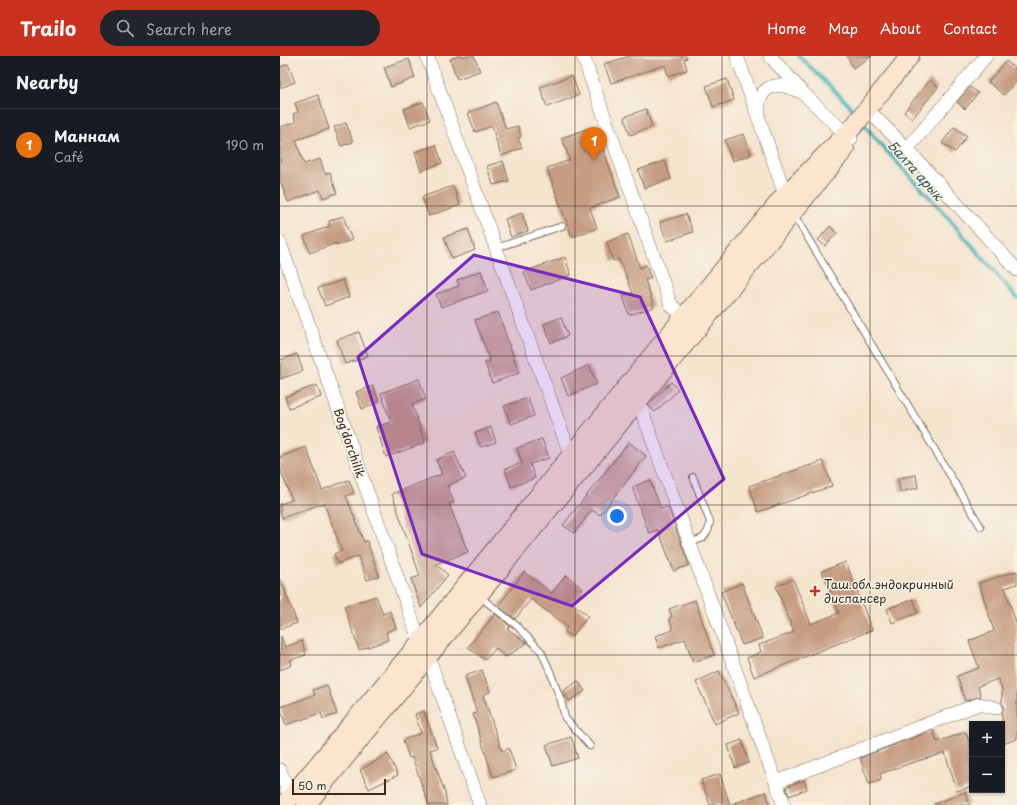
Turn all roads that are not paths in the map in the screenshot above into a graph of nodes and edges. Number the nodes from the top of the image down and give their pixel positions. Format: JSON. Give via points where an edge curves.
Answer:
{"nodes":[{"id":1,"x":427,"y":56,"type":"edge"},
{"id":2,"x":583,"y":56,"type":"edge"},
{"id":3,"x":737,"y":56,"type":"edge"},
{"id":4,"x":770,"y":56,"type":"edge"},
{"id":5,"x":910,"y":56,"type":"edge"},
{"id":6,"x":920,"y":56,"type":"edge"},
{"id":7,"x":986,"y":56,"type":"edge"},
{"id":8,"x":804,"y":93,"type":"junction"},
{"id":9,"x":868,"y":112,"type":"junction"},
{"id":10,"x":759,"y":120,"type":"junction"},
{"id":11,"x":852,"y":133,"type":"junction"},
{"id":12,"x":907,"y":149,"type":"junction"},
{"id":13,"x":784,"y":196,"type":"junction"},
{"id":14,"x":793,"y":213,"type":"junction"},
{"id":15,"x":562,"y":226,"type":"dead end"},
{"id":16,"x":280,"y":243,"type":"edge"},
{"id":17,"x":496,"y":248,"type":"junction"},
{"id":18,"x":1017,"y":270,"type":"edge"},
{"id":19,"x":684,"y":317,"type":"junction"},
{"id":20,"x":638,"y":400,"type":"junction"},
{"id":21,"x":571,"y":456,"type":"junction"},
{"id":22,"x":693,"y":477,"type":"dead end"},
{"id":23,"x":981,"y":527,"type":"dead end"},
{"id":24,"x":690,"y":543,"type":"junction"},
{"id":25,"x":478,"y":595,"type":"junction"},
{"id":26,"x":424,"y":649,"type":"junction"},
{"id":27,"x":996,"y":708,"type":"dead end"},
{"id":28,"x":590,"y":746,"type":"dead end"},
{"id":29,"x":280,"y":770,"type":"edge"},
{"id":30,"x":776,"y":782,"type":"junction"},
{"id":31,"x":287,"y":801,"type":"edge"},
{"id":32,"x":306,"y":805,"type":"edge"},
{"id":33,"x":480,"y":805,"type":"edge"},
{"id":34,"x":784,"y":805,"type":"edge"}],
"edges":[{"from":1,"to":17,"type":"street"},
{"from":2,"to":19,"type":"street","via":[[671,305]]},
{"from":3,"to":10,"type":"street"},
{"from":4,"to":8,"type":"street"},
{"from":5,"to":9,"type":"main road"},
{"from":6,"to":9,"type":"main road"},
{"from":7,"to":12,"type":"street"},
{"from":8,"to":10,"type":"street","via":[[785,86],[776,85],[768,88],[759,101]]},
{"from":8,"to":11,"type":"street"},
{"from":9,"to":11,"type":"main road"},
{"from":9,"to":12,"type":"street"},
{"from":10,"to":13,"type":"street"},
{"from":11,"to":13,"type":"main road"},
{"from":11,"to":14,"type":"main road"},
{"from":12,"to":18,"type":"street"},
{"from":13,"to":14,"type":"street"},
{"from":13,"to":19,"type":"main road"},
{"from":14,"to":20,"type":"main road"},
{"from":14,"to":23,"type":"lane"},
{"from":15,"to":17,"type":"lane"},
{"from":16,"to":26,"type":"street","name":"Bog'dorchilik"},
{"from":17,"to":21,"type":"street"},
{"from":19,"to":21,"type":"main road"},
{"from":20,"to":24,"type":"street"},
{"from":20,"to":25,"type":"main road"},
{"from":21,"to":26,"type":"main road"},
{"from":22,"to":24,"type":"lane","via":[[710,522],[703,538]]},
{"from":24,"to":30,"type":"street"},
{"from":25,"to":26,"type":"main road"},
{"from":25,"to":28,"type":"lane","via":[[517,626],[541,651],[565,718]]},
{"from":26,"to":31,"type":"main road"},
{"from":26,"to":32,"type":"main road"},
{"from":26,"to":33,"type":"street","name":"Bog'dorchilik"},
{"from":27,"to":30,"type":"street","via":[[979,704]]},
{"from":29,"to":31,"type":"street"},
{"from":30,"to":34,"type":"street"}]}
